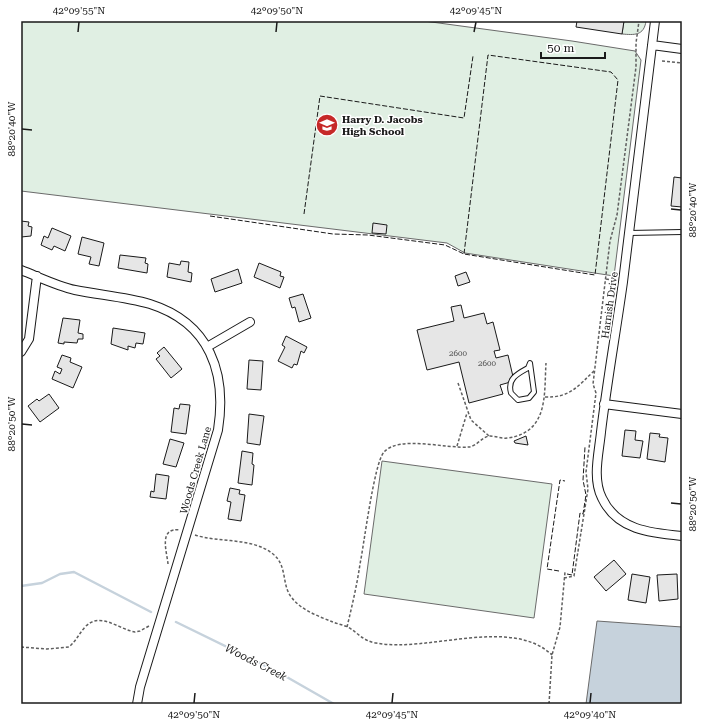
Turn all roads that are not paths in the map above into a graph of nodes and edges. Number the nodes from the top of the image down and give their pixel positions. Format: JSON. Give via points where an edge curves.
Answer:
{"nodes":[{"id":1,"x":655,"y":21,"type":"edge"},
{"id":2,"x":652,"y":45,"type":"junction"},
{"id":3,"x":682,"y":49,"type":"edge"},
{"id":4,"x":682,"y":232,"type":"edge"},
{"id":5,"x":628,"y":233,"type":"junction"},
{"id":6,"x":21,"y":270,"type":"edge"},
{"id":7,"x":37,"y":276,"type":"junction"},
{"id":8,"x":250,"y":322,"type":"dead end"},
{"id":9,"x":207,"y":347,"type":"junction"},
{"id":10,"x":21,"y":352,"type":"edge"},
{"id":11,"x":530,"y":363,"type":"joint"},
{"id":12,"x":604,"y":404,"type":"junction"},
{"id":13,"x":682,"y":414,"type":"edge"},
{"id":14,"x":682,"y":536,"type":"edge"},
{"id":15,"x":137,"y":704,"type":"edge"}],
"edges":[{"from":1,"to":2,"type":"street","name":"Harnish Drive"},
{"from":2,"to":3,"type":"street"},
{"from":2,"to":5,"type":"street","name":"Harnish Drive"},
{"from":4,"to":5,"type":"lane"},
{"from":5,"to":12,"type":"street","name":"Harnish Drive"},
{"from":6,"to":7,"type":"street","name":"Woods Creek Lane"},
{"from":7,"to":9,"type":"street","name":"Woods Creek Lane","via":[[73,289],[137,301],[163,309],[184,321]]},
{"from":7,"to":10,"type":"street","via":[[29,339]]},
{"from":8,"to":9,"type":"street"},
{"from":9,"to":15,"type":"street","name":"Woods Creek Lane","via":[[213,356],[219,378],[221,410],[212,454],[140,687]]},
{"from":11,"to":11,"type":"lane","via":[[534,392],[529,398],[518,400],[511,393],[512,380],[528,368]]},
{"from":12,"to":13,"type":"street"},
{"from":12,"to":14,"type":"street","name":"Harnish Drive","via":[[597,475],[601,497],[606,506],[631,527],[651,533]]}]}
